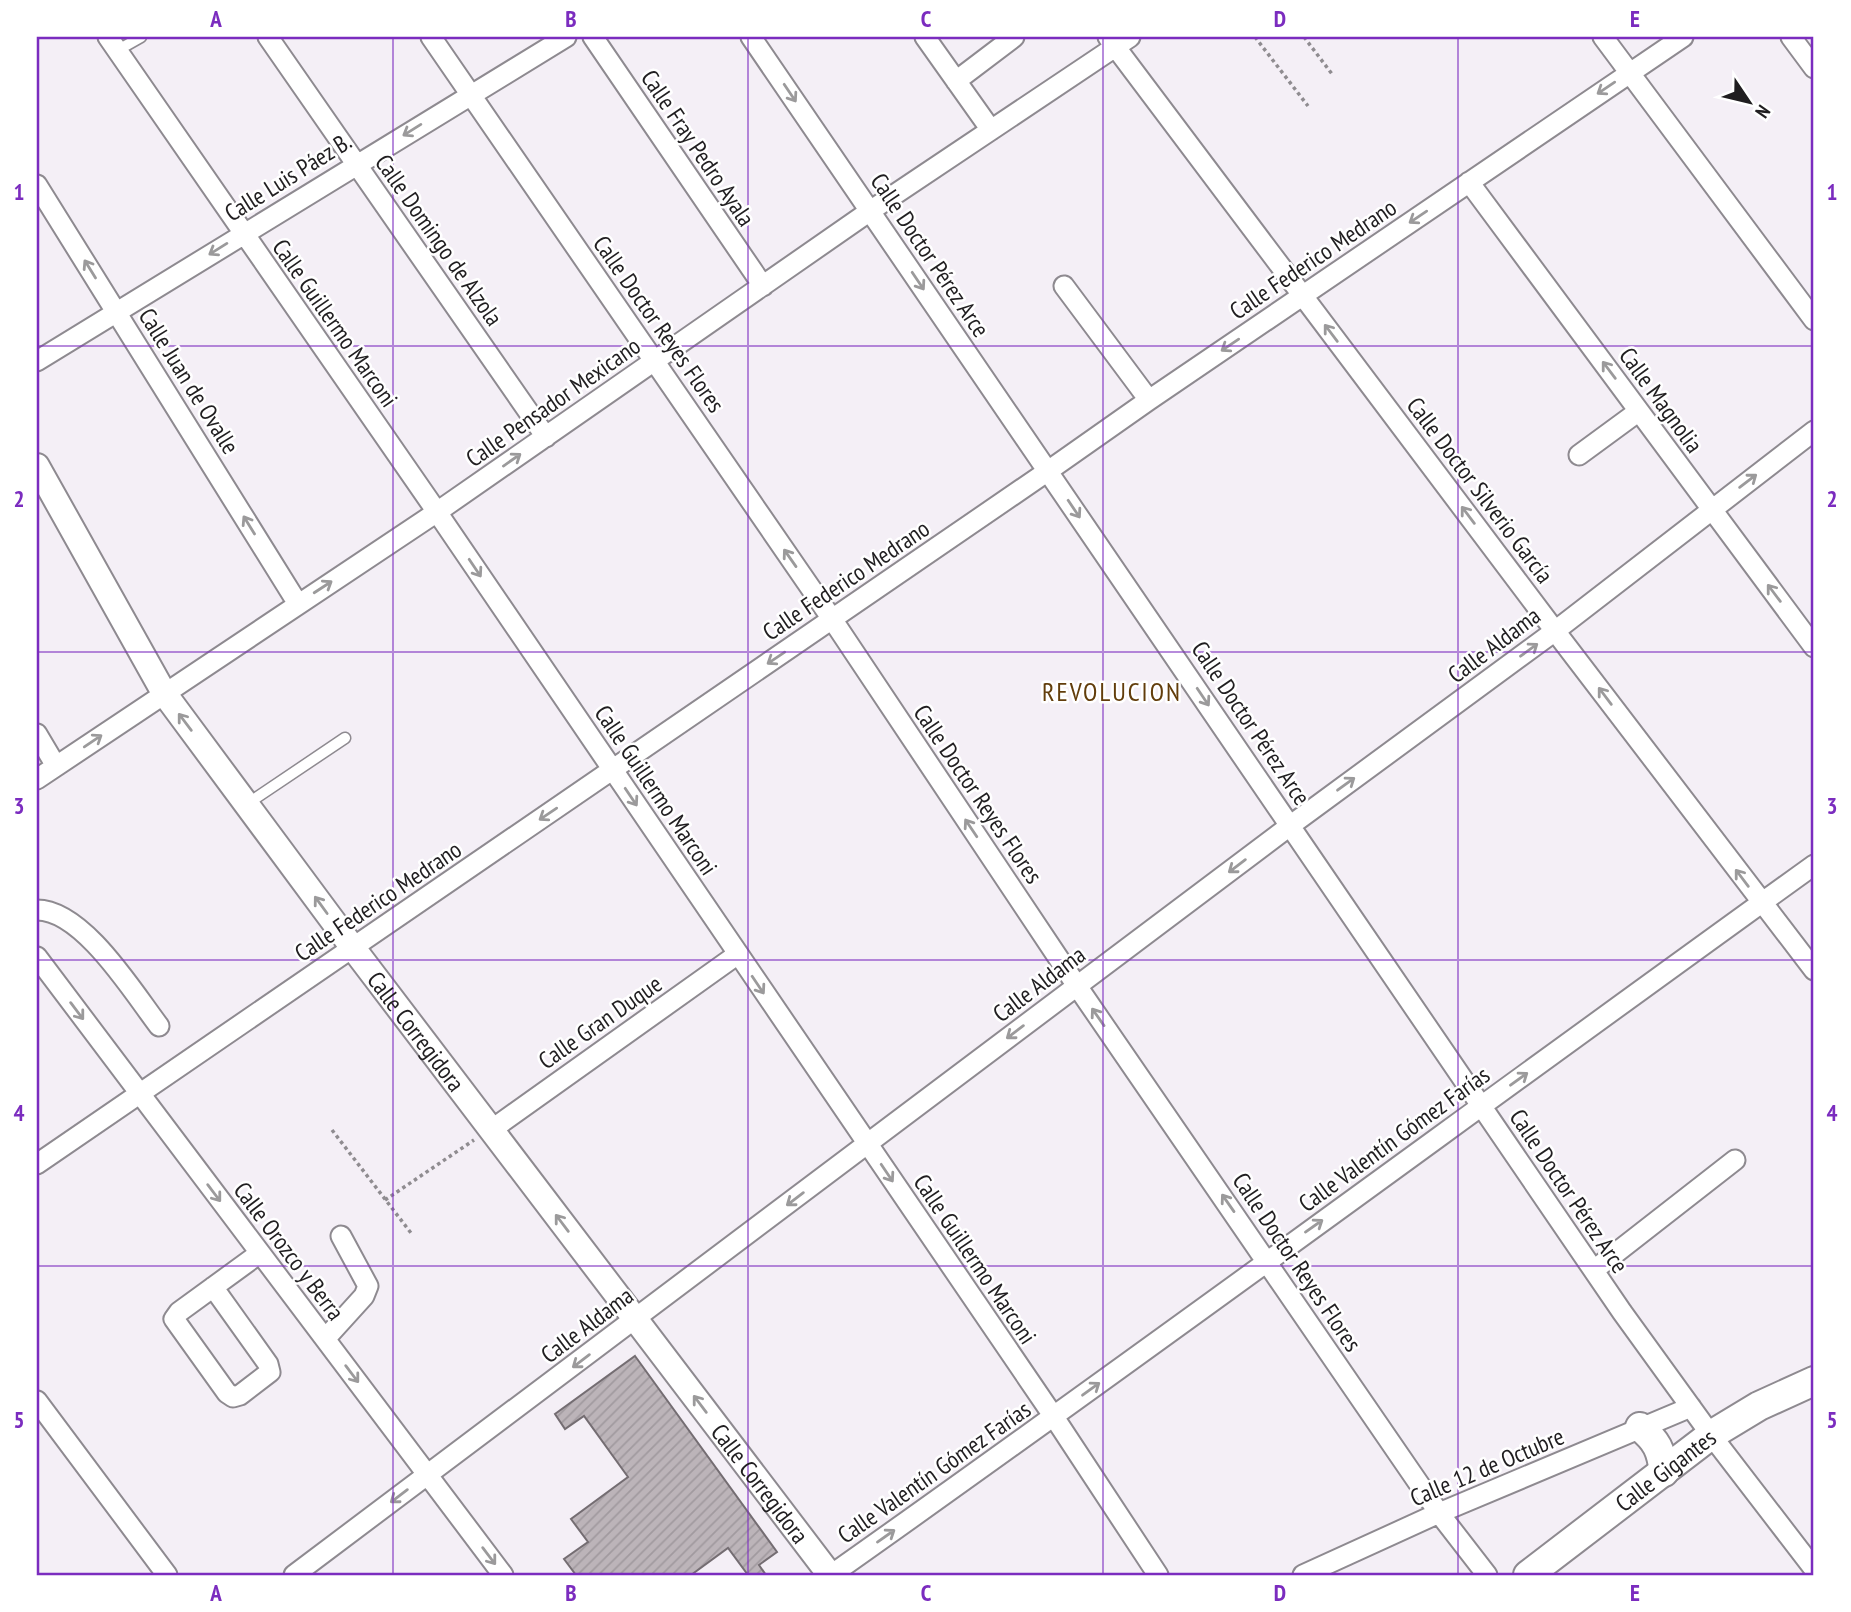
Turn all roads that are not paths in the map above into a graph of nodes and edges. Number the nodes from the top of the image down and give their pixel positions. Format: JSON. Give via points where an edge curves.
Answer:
{"nodes":[{"id":1,"x":141,"y":37,"type":"edge"},
{"id":2,"x":268,"y":37,"type":"edge"},
{"id":3,"x":431,"y":37,"type":"edge"},
{"id":4,"x":566,"y":37,"type":"edge"},
{"id":5,"x":593,"y":37,"type":"edge"},
{"id":6,"x":751,"y":37,"type":"edge"},
{"id":7,"x":925,"y":37,"type":"edge"},
{"id":8,"x":1014,"y":37,"type":"edge"},
{"id":9,"x":1603,"y":37,"type":"edge"},
{"id":10,"x":1683,"y":37,"type":"edge"},
{"id":11,"x":1791,"y":37,"type":"edge"},
{"id":12,"x":1118,"y":40,"type":"edge"},
{"id":13,"x":113,"y":43,"type":"edge"},
{"id":14,"x":1814,"y":68,"type":"edge"},
{"id":15,"x":1629,"y":72,"type":"junction"},
{"id":16,"x":956,"y":81,"type":"junction"},
{"id":17,"x":470,"y":94,"type":"junction"},
{"id":18,"x":991,"y":130,"type":"junction"},
{"id":19,"x":357,"y":164,"type":"junction"},
{"id":20,"x":1469,"y":182,"type":"junction"},
{"id":21,"x":37,"y":184,"type":"edge"},
{"id":22,"x":870,"y":211,"type":"junction"},
{"id":23,"x":243,"y":234,"type":"junction"},
{"id":24,"x":763,"y":286,"type":"junction"},
{"id":25,"x":1064,"y":286,"type":"dead end"},
{"id":26,"x":1304,"y":296,"type":"junction"},
{"id":27,"x":117,"y":312,"type":"junction"},
{"id":28,"x":1814,"y":320,"type":"edge"},
{"id":29,"x":37,"y":361,"type":"edge"},
{"id":30,"x":655,"y":361,"type":"junction"},
{"id":31,"x":1149,"y":400,"type":"junction"},
{"id":32,"x":1639,"y":411,"type":"junction"},
{"id":33,"x":1814,"y":431,"type":"edge"},
{"id":34,"x":546,"y":437,"type":"junction"},
{"id":35,"x":1579,"y":455,"type":"dead end"},
{"id":36,"x":37,"y":466,"type":"edge"},
{"id":37,"x":1048,"y":471,"type":"junction"},
{"id":38,"x":1711,"y":509,"type":"junction"},
{"id":39,"x":437,"y":512,"type":"junction"},
{"id":40,"x":298,"y":604,"type":"junction"},
{"id":41,"x":832,"y":619,"type":"junction"},
{"id":42,"x":1555,"y":631,"type":"junction"},
{"id":43,"x":1814,"y":648,"type":"edge"},
{"id":44,"x":164,"y":693,"type":"junction"},
{"id":45,"x":37,"y":734,"type":"edge"},
{"id":46,"x":345,"y":738,"type":"dead end"},
{"id":47,"x":56,"y":766,"type":"junction"},
{"id":48,"x":612,"y":770,"type":"junction"},
{"id":49,"x":37,"y":779,"type":"edge"},
{"id":50,"x":247,"y":805,"type":"junction"},
{"id":51,"x":1291,"y":825,"type":"junction"},
{"id":52,"x":1814,"y":865,"type":"edge"},
{"id":53,"x":1761,"y":903,"type":"junction"},
{"id":54,"x":37,"y":910,"type":"edge"},
{"id":55,"x":353,"y":948,"type":"junction"},
{"id":56,"x":738,"y":954,"type":"junction"},
{"id":57,"x":37,"y":957,"type":"edge"},
{"id":58,"x":1814,"y":970,"type":"edge"},
{"id":59,"x":1077,"y":986,"type":"junction"},
{"id":60,"x":159,"y":1026,"type":"dead end"},
{"id":61,"x":139,"y":1094,"type":"junction"},
{"id":62,"x":1482,"y":1107,"type":"junction"},
{"id":63,"x":491,"y":1130,"type":"junction"},
{"id":64,"x":867,"y":1144,"type":"junction"},
{"id":65,"x":1735,"y":1160,"type":"dead end"},
{"id":66,"x":37,"y":1164,"type":"edge"},
{"id":67,"x":341,"y":1236,"type":"dead end"},
{"id":68,"x":260,"y":1253,"type":"junction"},
{"id":69,"x":1267,"y":1259,"type":"junction"},
{"id":70,"x":1594,"y":1270,"type":"junction"},
{"id":71,"x":213,"y":1287,"type":"junction"},
{"id":72,"x":636,"y":1320,"type":"junction"},
{"id":73,"x":325,"y":1339,"type":"junction"},
{"id":74,"x":1814,"y":1381,"type":"edge"},
{"id":75,"x":37,"y":1401,"type":"edge"},
{"id":76,"x":1691,"y":1407,"type":"junction"},
{"id":77,"x":1054,"y":1417,"type":"junction"},
{"id":78,"x":1640,"y":1427,"type":"junction"},
{"id":79,"x":1711,"y":1435,"type":"junction"},
{"id":80,"x":1664,"y":1472,"type":"junction"},
{"id":81,"x":428,"y":1474,"type":"junction"},
{"id":82,"x":1439,"y":1513,"type":"junction"},
{"id":83,"x":1814,"y":1570,"type":"edge"},
{"id":84,"x":167,"y":1575,"type":"edge"},
{"id":85,"x":294,"y":1575,"type":"edge"},
{"id":86,"x":503,"y":1575,"type":"edge"},
{"id":87,"x":830,"y":1575,"type":"edge"},
{"id":88,"x":1158,"y":1575,"type":"edge"},
{"id":89,"x":1303,"y":1575,"type":"edge"},
{"id":90,"x":1487,"y":1575,"type":"edge"},
{"id":91,"x":1528,"y":1575,"type":"edge"}],
"edges":[{"from":1,"to":13,"type":"lane"},
{"from":2,"to":19,"type":"street","name":"Calle Domingo de Alzola"},
{"from":3,"to":17,"type":"street","name":"Calle Doctor Reyes Flores"},
{"from":4,"to":17,"type":"street","name":"Calle Luis Páez B."},
{"from":5,"to":24,"type":"street","name":"Calle Fray Pedro Ayala"},
{"from":6,"to":22,"type":"street","name":"Calle Doctor Pérez Arce","one_way":true},
{"from":7,"to":16,"type":"street"},
{"from":8,"to":16,"type":"street"},
{"from":9,"to":15,"type":"street"},
{"from":10,"to":15,"type":"street","name":"Calle Federico Medrano"},
{"from":11,"to":14,"type":"street"},
{"from":12,"to":18,"type":"street","name":"Calle Pensador Mexicano"},
{"from":12,"to":26,"type":"street","name":"Calle Doctor Silverio García"},
{"from":13,"to":23,"type":"street","name":"Calle Guillermo Marconi"},
{"from":15,"to":20,"type":"street","name":"Calle Federico Medrano","one_way":true},
{"from":15,"to":28,"type":"street"},
{"from":16,"to":18,"type":"street"},
{"from":17,"to":19,"type":"street","name":"Calle Luis Páez B.","one_way":true},
{"from":17,"to":30,"type":"street","name":"Calle Doctor Reyes Flores"},
{"from":18,"to":22,"type":"street","name":"Calle Pensador Mexicano"},
{"from":19,"to":23,"type":"street","name":"Calle Luis Páez B."},
{"from":19,"to":34,"type":"street","name":"Calle Domingo de Alzola"},
{"from":20,"to":26,"type":"street","name":"Calle Federico Medrano","one_way":true},
{"from":32,"to":20,"type":"street","name":"Calle Magnolia","one_way":true},
{"from":27,"to":21,"type":"street","name":"Calle Juan de Ovalle","one_way":true},
{"from":22,"to":24,"type":"street","name":"Calle Pensador Mexicano"},
{"from":22,"to":37,"type":"street","name":"Calle Doctor Pérez Arce","one_way":true},
{"from":23,"to":27,"type":"street","name":"Calle Luis Páez B.","one_way":true},
{"from":23,"to":39,"type":"street","name":"Calle Guillermo Marconi"},
{"from":24,"to":30,"type":"street","name":"Calle Pensador Mexicano"},
{"from":25,"to":31,"type":"street"},
{"from":26,"to":31,"type":"street","name":"Calle Federico Medrano","one_way":true},
{"from":42,"to":26,"type":"street","name":"Calle Doctor Silverio García","one_way":true},
{"from":27,"to":29,"type":"street","name":"Calle Luis Páez B."},
{"from":40,"to":27,"type":"street","name":"Calle Juan de Ovalle","one_way":true},
{"from":30,"to":34,"type":"street","name":"Calle Pensador Mexicano"},
{"from":41,"to":30,"type":"street","name":"Calle Doctor Reyes Flores","one_way":true},
{"from":31,"to":37,"type":"street","name":"Calle Federico Medrano"},
{"from":32,"to":35,"type":"street"},
{"from":32,"to":38,"type":"street","name":"Calle Magnolia"},
{"from":38,"to":33,"type":"street","name":"Calle Aldama","one_way":true},
{"from":39,"to":34,"type":"street","name":"Calle Pensador Mexicano","one_way":true},
{"from":36,"to":44,"type":"street","name":"Calle Corregidora"},
{"from":37,"to":41,"type":"street","name":"Calle Federico Medrano"},
{"from":37,"to":51,"type":"street","name":"Calle Doctor Pérez Arce","one_way":true},
{"from":38,"to":42,"type":"street","name":"Calle Aldama"},
{"from":43,"to":38,"type":"street","name":"Calle Magnolia","one_way":true},
{"from":40,"to":39,"type":"street","name":"Calle Pensador Mexicano","one_way":true},
{"from":39,"to":48,"type":"street","name":"Calle Guillermo Marconi","one_way":true},
{"from":40,"to":44,"type":"street","name":"Calle Pensador Mexicano"},
{"from":41,"to":48,"type":"street","name":"Calle Federico Medrano","one_way":true},
{"from":59,"to":41,"type":"street","name":"Calle Doctor Reyes Flores","one_way":true},
{"from":51,"to":42,"type":"street","name":"Calle Aldama","one_way":true},
{"from":53,"to":42,"type":"street","name":"Calle Doctor Silverio García","one_way":true},
{"from":47,"to":44,"type":"street","name":"Calle Pensador Mexicano","one_way":true},
{"from":50,"to":44,"type":"street","name":"Calle Corregidora","one_way":true},
{"from":45,"to":47,"type":"street"},
{"from":46,"to":50,"type":"lane"},
{"from":47,"to":49,"type":"street","name":"Calle Pensador Mexicano"},
{"from":48,"to":55,"type":"street","name":"Calle Federico Medrano","one_way":true},
{"from":48,"to":56,"type":"street","name":"Calle Guillermo Marconi","one_way":true},
{"from":55,"to":50,"type":"street","name":"Calle Corregidora","one_way":true},
{"from":51,"to":59,"type":"street","name":"Calle Aldama","one_way":true},
{"from":51,"to":62,"type":"street","name":"Calle Doctor Pérez Arce"},
{"from":52,"to":53,"type":"street","name":"Calle Valentín Gómez Farías"},
{"from":53,"to":58,"type":"street","name":"Calle Doctor Silverio García"},
{"from":62,"to":53,"type":"street","name":"Calle Valentín Gómez Farías","one_way":true},
{"from":54,"to":60,"type":"street","via":[[59,916],[97,944]]},
{"from":55,"to":61,"type":"street","name":"Calle Federico Medrano"},
{"from":55,"to":63,"type":"street","name":"Calle Corregidora"},
{"from":56,"to":63,"type":"street","name":"Calle Gran Duque"},
{"from":56,"to":64,"type":"street","name":"Calle Guillermo Marconi","one_way":true},
{"from":57,"to":61,"type":"street","name":"Calle Orozco y Berra","one_way":true},
{"from":59,"to":64,"type":"street","name":"Calle Aldama","one_way":true},
{"from":69,"to":59,"type":"street","name":"Calle Doctor Reyes Flores","one_way":true},
{"from":61,"to":66,"type":"street","name":"Calle Federico Medrano"},
{"from":61,"to":68,"type":"street","name":"Calle Orozco y Berra","one_way":true},
{"from":69,"to":62,"type":"street","name":"Calle Valentín Gómez Farías","one_way":true},
{"from":62,"to":70,"type":"street","name":"Calle Doctor Pérez Arce"},
{"from":72,"to":63,"type":"street","name":"Calle Corregidora","one_way":true},
{"from":64,"to":72,"type":"street","name":"Calle Aldama","one_way":true},
{"from":64,"to":77,"type":"street","name":"Calle Guillermo Marconi","one_way":true},
{"from":65,"to":70,"type":"street"},
{"from":67,"to":73,"type":"street","via":[[368,1286]]},
{"from":68,"to":71,"type":"street"},
{"from":68,"to":73,"type":"street","name":"Calle Orozco y Berra"},
{"from":77,"to":69,"type":"street","name":"Calle Valentín Gómez Farías","one_way":true},
{"from":69,"to":82,"type":"street","name":"Calle Doctor Reyes Flores"},
{"from":70,"to":76,"type":"street","name":"Calle Doctor Pérez Arce"},
{"from":71,"to":71,"type":"street","via":[[174,1319],[233,1397],[270,1373]]},
{"from":72,"to":81,"type":"street","name":"Calle Aldama","one_way":true},
{"from":87,"to":72,"type":"street","name":"Calle Corregidora","one_way":true},
{"from":73,"to":81,"type":"street","name":"Calle Orozco y Berra","one_way":true},
{"from":74,"to":79,"type":"main road","name":"Calle Gigantes"},
{"from":75,"to":84,"type":"street"},
{"from":76,"to":78,"type":"street","name":"Calle 12 de Octubre"},
{"from":76,"to":79,"type":"street","name":"Calle Doctor Pérez Arce"},
{"from":87,"to":77,"type":"street","name":"Calle Valentín Gómez Farías","one_way":true},
{"from":77,"to":88,"type":"street","name":"Calle Guillermo Marconi"},
{"from":78,"to":80,"type":"main road","via":[[1659,1446]]},
{"from":78,"to":82,"type":"street","name":"Calle 12 de Octubre"},
{"from":79,"to":80,"type":"main road","name":"Calle Gigantes"},
{"from":79,"to":83,"type":"street","name":"Calle Doctor Pérez Arce"},
{"from":80,"to":91,"type":"main road","name":"Calle Gigantes"},
{"from":81,"to":85,"type":"street","name":"Calle Aldama","one_way":true},
{"from":81,"to":86,"type":"street","name":"Calle Orozco y Berra","one_way":true},
{"from":82,"to":89,"type":"street","name":"Calle 12 de Octubre"},
{"from":82,"to":90,"type":"street","name":"Calle Doctor Reyes Flores"}]}
